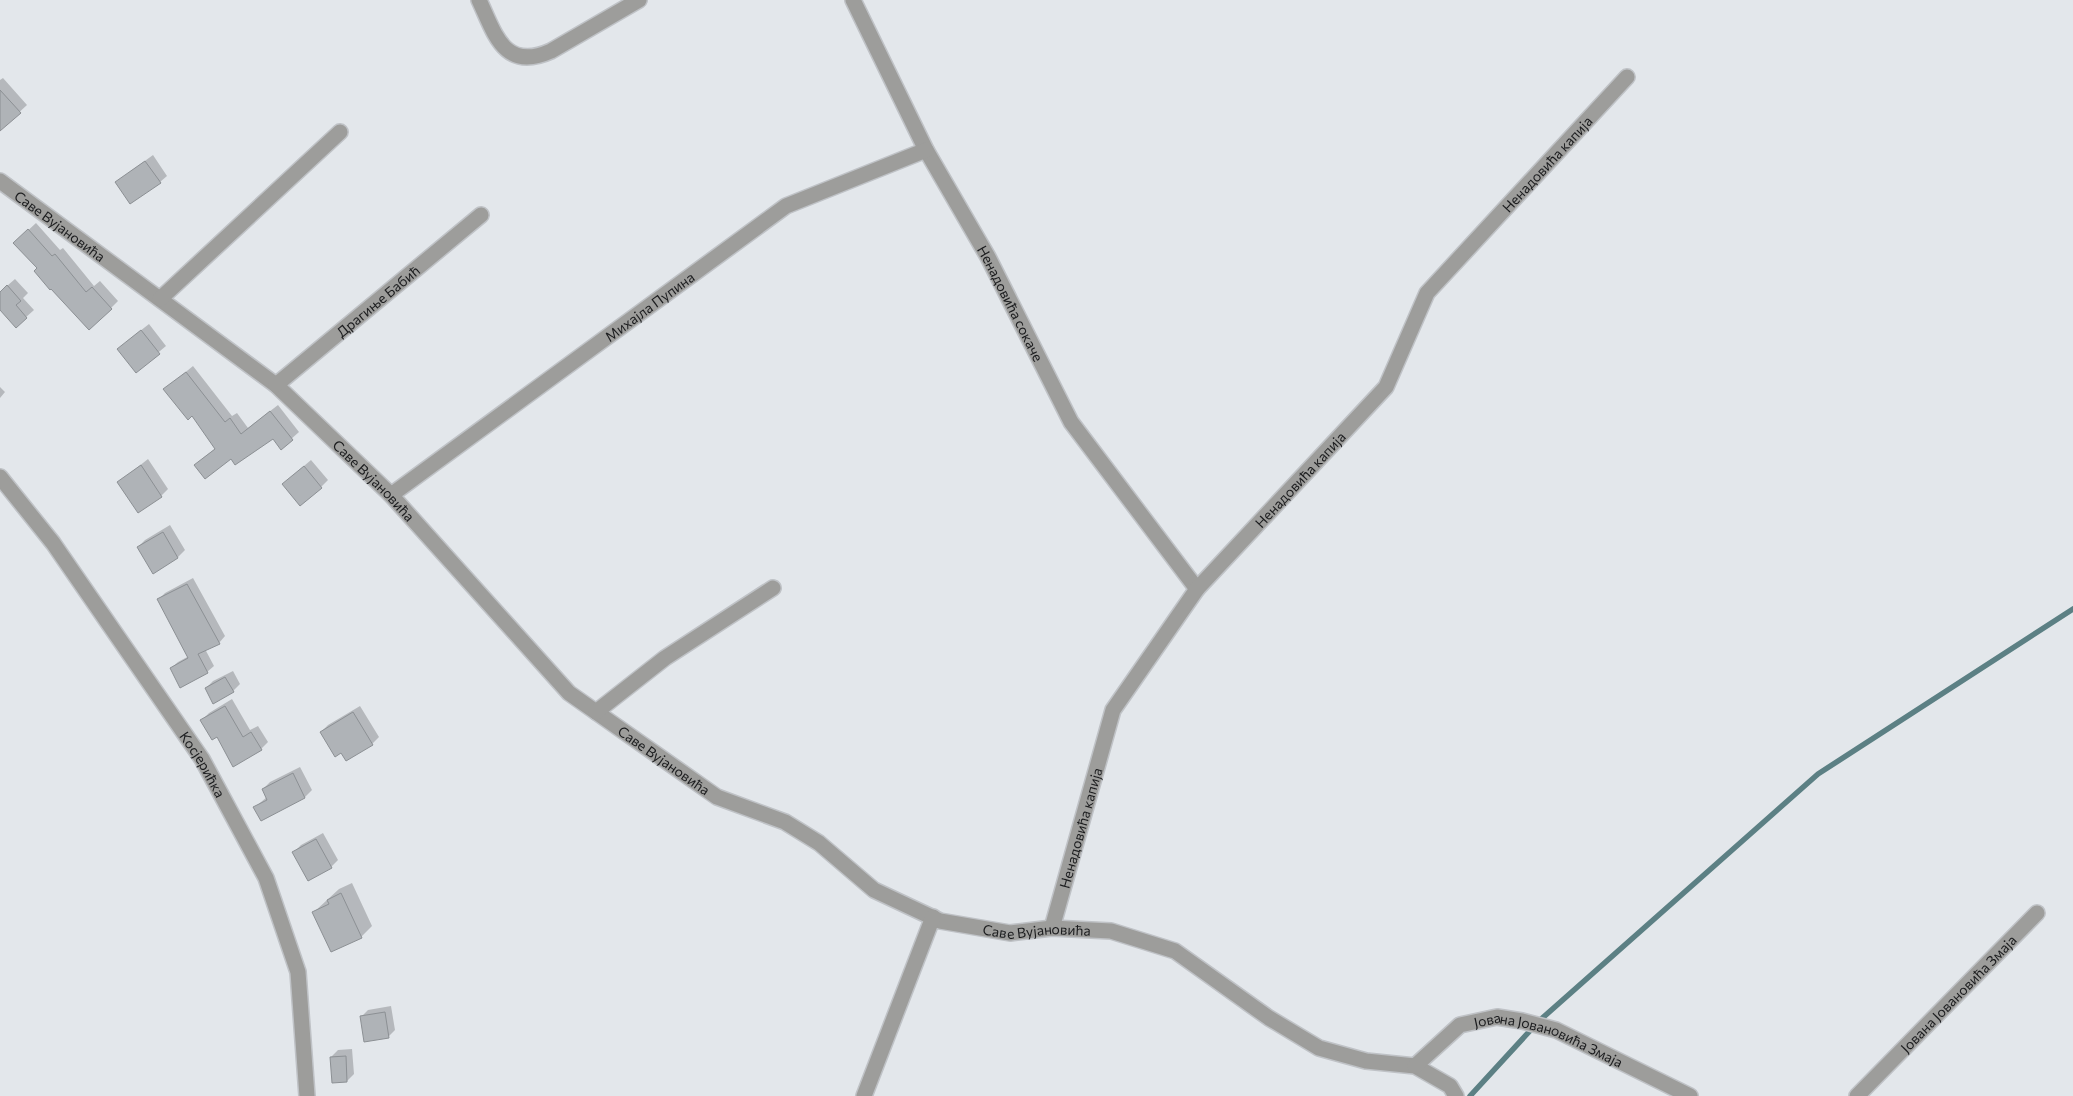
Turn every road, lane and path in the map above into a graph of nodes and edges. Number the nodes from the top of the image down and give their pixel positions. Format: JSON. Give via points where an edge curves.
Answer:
{"nodes":[{"id":1,"x":479,"y":0,"type":"edge"},
{"id":2,"x":638,"y":0,"type":"edge"},
{"id":3,"x":853,"y":0,"type":"edge"},
{"id":4,"x":1627,"y":77,"type":"dead end"},
{"id":5,"x":340,"y":132,"type":"dead end"},
{"id":6,"x":926,"y":150,"type":"junction"},
{"id":7,"x":0,"y":181,"type":"edge"},
{"id":8,"x":481,"y":216,"type":"dead end"},
{"id":9,"x":160,"y":299,"type":"junction"},
{"id":10,"x":276,"y":385,"type":"junction"},
{"id":11,"x":0,"y":477,"type":"edge"},
{"id":12,"x":391,"y":495,"type":"junction"},
{"id":13,"x":773,"y":588,"type":"dead end"},
{"id":14,"x":1197,"y":589,"type":"junction"},
{"id":15,"x":596,"y":712,"type":"junction"},
{"id":16,"x":2037,"y":913,"type":"dead end"},
{"id":17,"x":933,"y":918,"type":"junction"},
{"id":18,"x":1052,"y":928,"type":"junction"},
{"id":19,"x":1415,"y":1066,"type":"junction"},
{"id":20,"x":1453,"y":1091,"type":"edge"},
{"id":21,"x":307,"y":1096,"type":"edge"},
{"id":22,"x":864,"y":1096,"type":"edge"},
{"id":23,"x":1690,"y":1096,"type":"edge"},
{"id":24,"x":1857,"y":1096,"type":"edge"}],
"edges":[{"from":1,"to":2,"type":"street","via":[[498,41],[507,51],[522,58],[551,51]]},
{"from":3,"to":6,"type":"street","name":"Ненадовића сокаче"},
{"from":4,"to":14,"type":"street","name":"Ненадовића капија","via":[[1427,293],[1386,387]]},
{"from":5,"to":9,"type":"street"},
{"from":6,"to":12,"type":"street","name":"Михајла Пупина","via":[[786,206]]},
{"from":6,"to":14,"type":"street","name":"Ненадовића сокаче","via":[[988,257],[1071,422]]},
{"from":7,"to":9,"type":"street","name":"Саве Вујановића"},
{"from":8,"to":10,"type":"street","name":"Драгиње Бабић"},
{"from":9,"to":10,"type":"street","name":"Саве Вујановића"},
{"from":10,"to":12,"type":"street","name":"Саве Вујановића"},
{"from":11,"to":21,"type":"street","name":"Косјерићка","via":[[53,543],[202,759],[266,878],[298,972]]},
{"from":12,"to":15,"type":"street","name":"Саве Вујановића","via":[[569,693]]},
{"from":13,"to":15,"type":"street","via":[[665,658]]},
{"from":14,"to":18,"type":"street","name":"Ненадовића капија","via":[[1113,710]]},
{"from":15,"to":17,"type":"street","name":"Саве Вујановића","via":[[717,797],[785,822],[819,843],[874,890]]},
{"from":16,"to":24,"type":"street","name":"Јована Јовановића Змаја"},
{"from":17,"to":18,"type":"street","name":"Саве Вујановића","via":[[1010,933]]},
{"from":17,"to":22,"type":"street"},
{"from":18,"to":19,"type":"street","name":"Саве Вујановића","via":[[1111,931],[1175,951],[1269,1018],[1319,1048],[1366,1061]]},
{"from":19,"to":20,"type":"street","name":"Саве Вујановића"},
{"from":19,"to":23,"type":"street","name":"Јована Јовановића Змаја","via":[[1460,1025],[1497,1017],[1556,1030]]}]}
